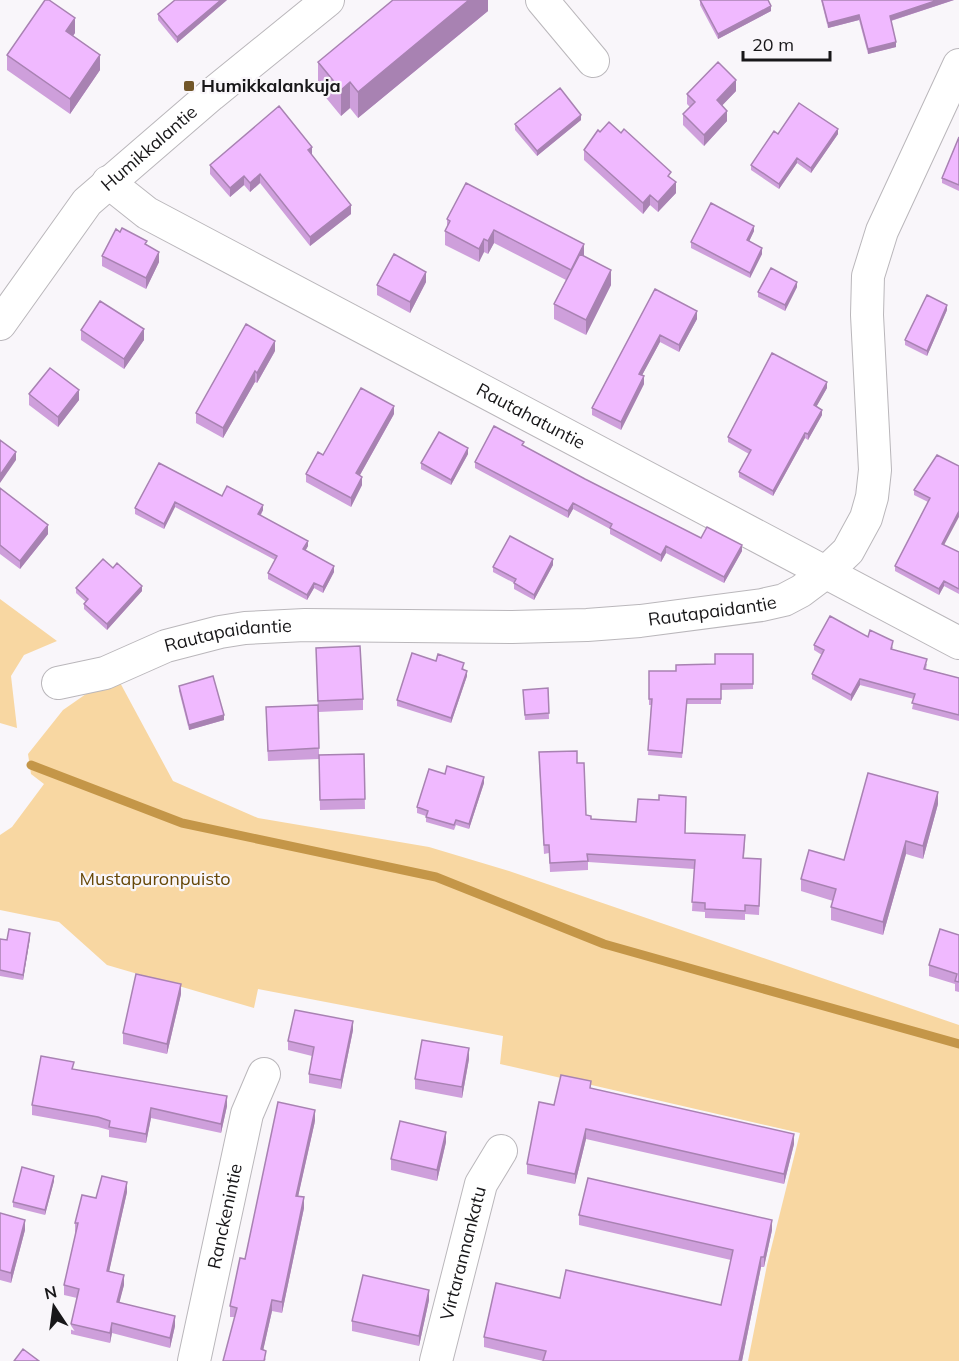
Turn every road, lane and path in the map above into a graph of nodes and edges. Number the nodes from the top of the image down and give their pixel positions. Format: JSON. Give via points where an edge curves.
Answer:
{"nodes":[{"id":1,"x":328,"y":0,"type":"edge"},
{"id":2,"x":542,"y":0,"type":"edge"},
{"id":3,"x":593,"y":61,"type":"dead end"},
{"id":4,"x":959,"y":65,"type":"edge"},
{"id":5,"x":108,"y":182,"type":"junction"},
{"id":6,"x":0,"y":324,"type":"edge"},
{"id":7,"x":825,"y":573,"type":"junction"},
{"id":8,"x":959,"y":643,"type":"edge"},
{"id":9,"x":58,"y":683,"type":"dead end"},
{"id":10,"x":264,"y":1074,"type":"dead end"},
{"id":11,"x":501,"y":1151,"type":"dead end"},
{"id":12,"x":194,"y":1361,"type":"edge"},
{"id":13,"x":436,"y":1361,"type":"edge"}],
"edges":[{"from":1,"to":5,"type":"street","name":"Humikkalantie"},
{"from":2,"to":3,"type":"street"},
{"from":4,"to":7,"type":"street","name":"Rautapaidantie","via":[[873,257],[867,294],[875,470],[872,497],[866,518],[848,551]]},
{"from":5,"to":6,"type":"street","name":"Humikkalantie","via":[[74,217]]},
{"from":5,"to":7,"type":"street","name":"Rautahatuntie","via":[[147,213]]},
{"from":7,"to":8,"type":"street","name":"Rautahatuntie"},
{"from":7,"to":9,"type":"street","name":"Rautapaidantie","via":[[784,600],[640,621],[512,627],[245,628],[166,646],[105,673]]},
{"from":10,"to":12,"type":"street","name":"Ranckenintie","via":[[247,1114]]},
{"from":11,"to":13,"type":"street","name":"Virtarannankatu","via":[[481,1184]]}]}
